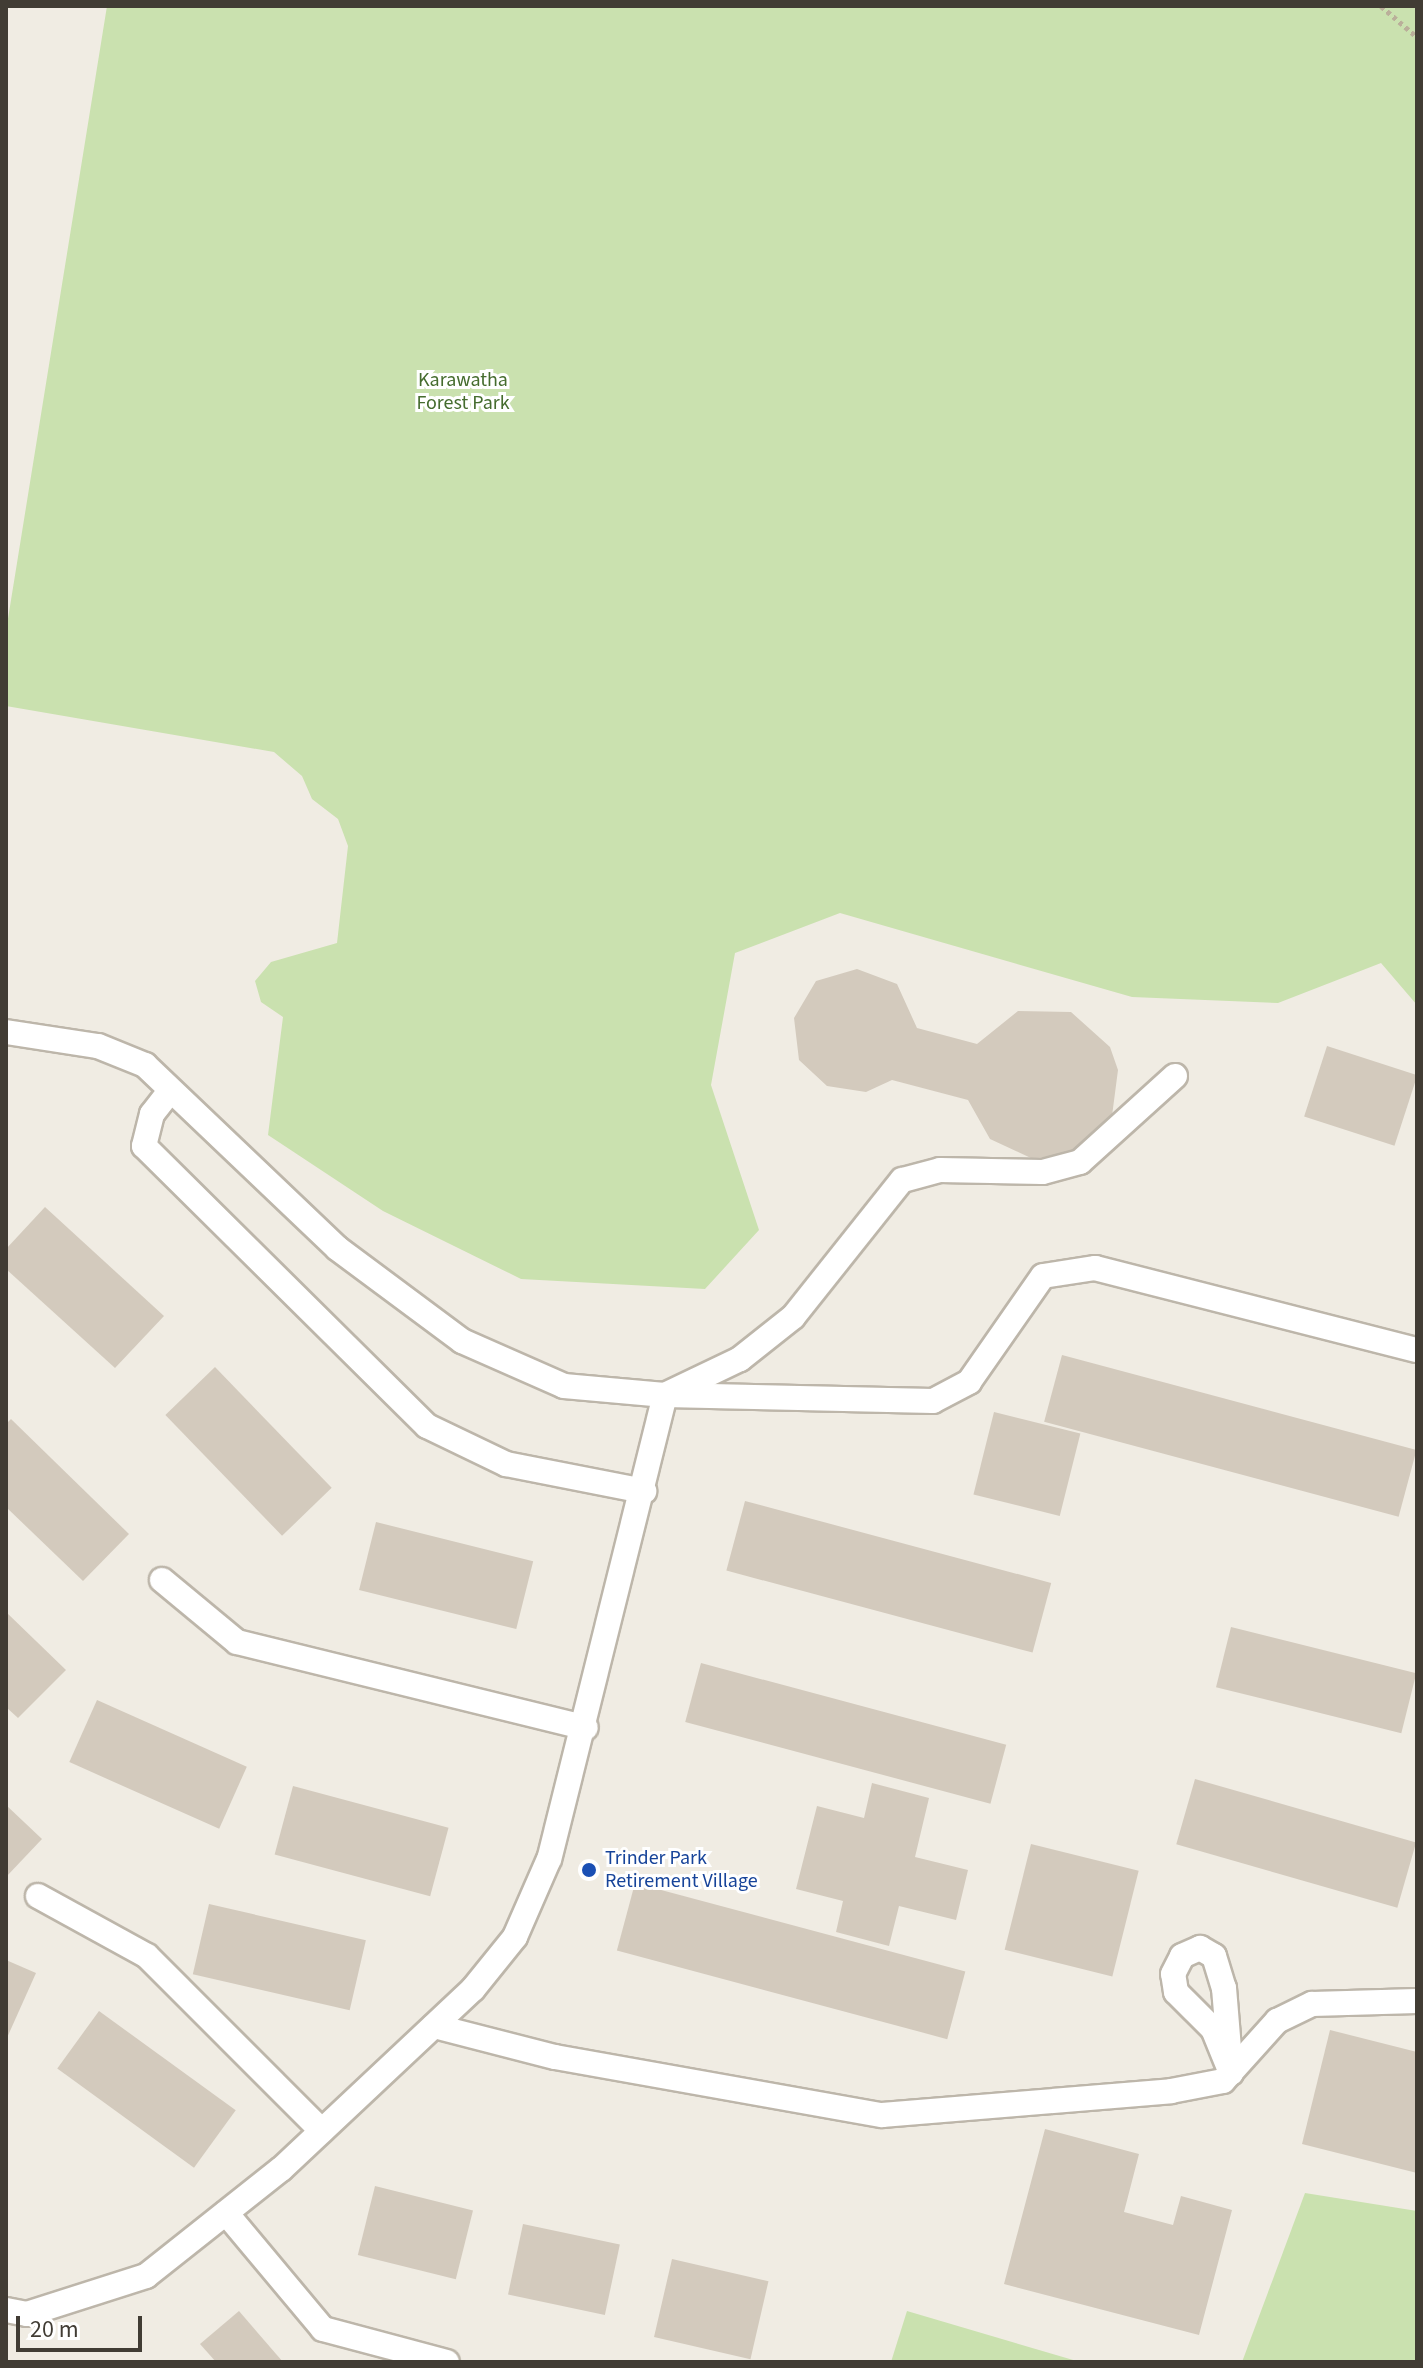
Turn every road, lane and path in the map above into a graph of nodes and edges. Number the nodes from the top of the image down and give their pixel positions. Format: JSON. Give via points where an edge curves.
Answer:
{"nodes":[{"id":1,"x":1381,"y":6,"type":"edge"},
{"id":2,"x":1417,"y":37,"type":"edge"},
{"id":3,"x":6,"y":1032,"type":"edge"},
{"id":4,"x":1175,"y":1076,"type":"dead end"},
{"id":5,"x":170,"y":1091,"type":"junction"},
{"id":6,"x":1417,"y":1350,"type":"edge"},
{"id":7,"x":665,"y":1395,"type":"junction"},
{"id":8,"x":644,"y":1491,"type":"junction"},
{"id":9,"x":162,"y":1580,"type":"dead end"},
{"id":10,"x":586,"y":1728,"type":"junction"},
{"id":11,"x":38,"y":1896,"type":"dead end"},
{"id":12,"x":1417,"y":2001,"type":"edge"},
{"id":13,"x":434,"y":2026,"type":"junction"},
{"id":14,"x":322,"y":2131,"type":"junction"},
{"id":15,"x":226,"y":2213,"type":"junction"},
{"id":16,"x":6,"y":2310,"type":"edge"},
{"id":17,"x":447,"y":2362,"type":"edge"}],
"edges":[{"from":1,"to":2,"type":"path"},
{"from":3,"to":5,"type":"lane","via":[[98,1046],[145,1065]]},
{"from":4,"to":7,"type":"lane","via":[[1080,1162],[1042,1172],[940,1170],[902,1180],[793,1317],[740,1359]]},
{"from":5,"to":7,"type":"lane","via":[[337,1248],[462,1341],[564,1386]]},
{"from":5,"to":8,"type":"lane","via":[[152,1114],[144,1146],[427,1426],[506,1464]]},
{"from":6,"to":7,"type":"lane","via":[[1095,1268],[1043,1276],[969,1382],[933,1401]]},
{"from":7,"to":8,"type":"lane"},
{"from":8,"to":10,"type":"lane"},
{"from":9,"to":10,"type":"lane","via":[[237,1642]]},
{"from":10,"to":13,"type":"lane","via":[[549,1859],[515,1937]]},
{"from":11,"to":14,"type":"lane","via":[[147,1956]]},
{"from":12,"to":13,"type":"lane","via":[[1312,2004],[1277,2021],[1223,2081],[1171,2091],[882,2115],[555,2057]]},
{"from":13,"to":14,"type":"lane"},
{"from":14,"to":15,"type":"lane"},
{"from":15,"to":16,"type":"lane","via":[[146,2276],[27,2314]]},
{"from":15,"to":17,"type":"lane","via":[[323,2329]]}]}
